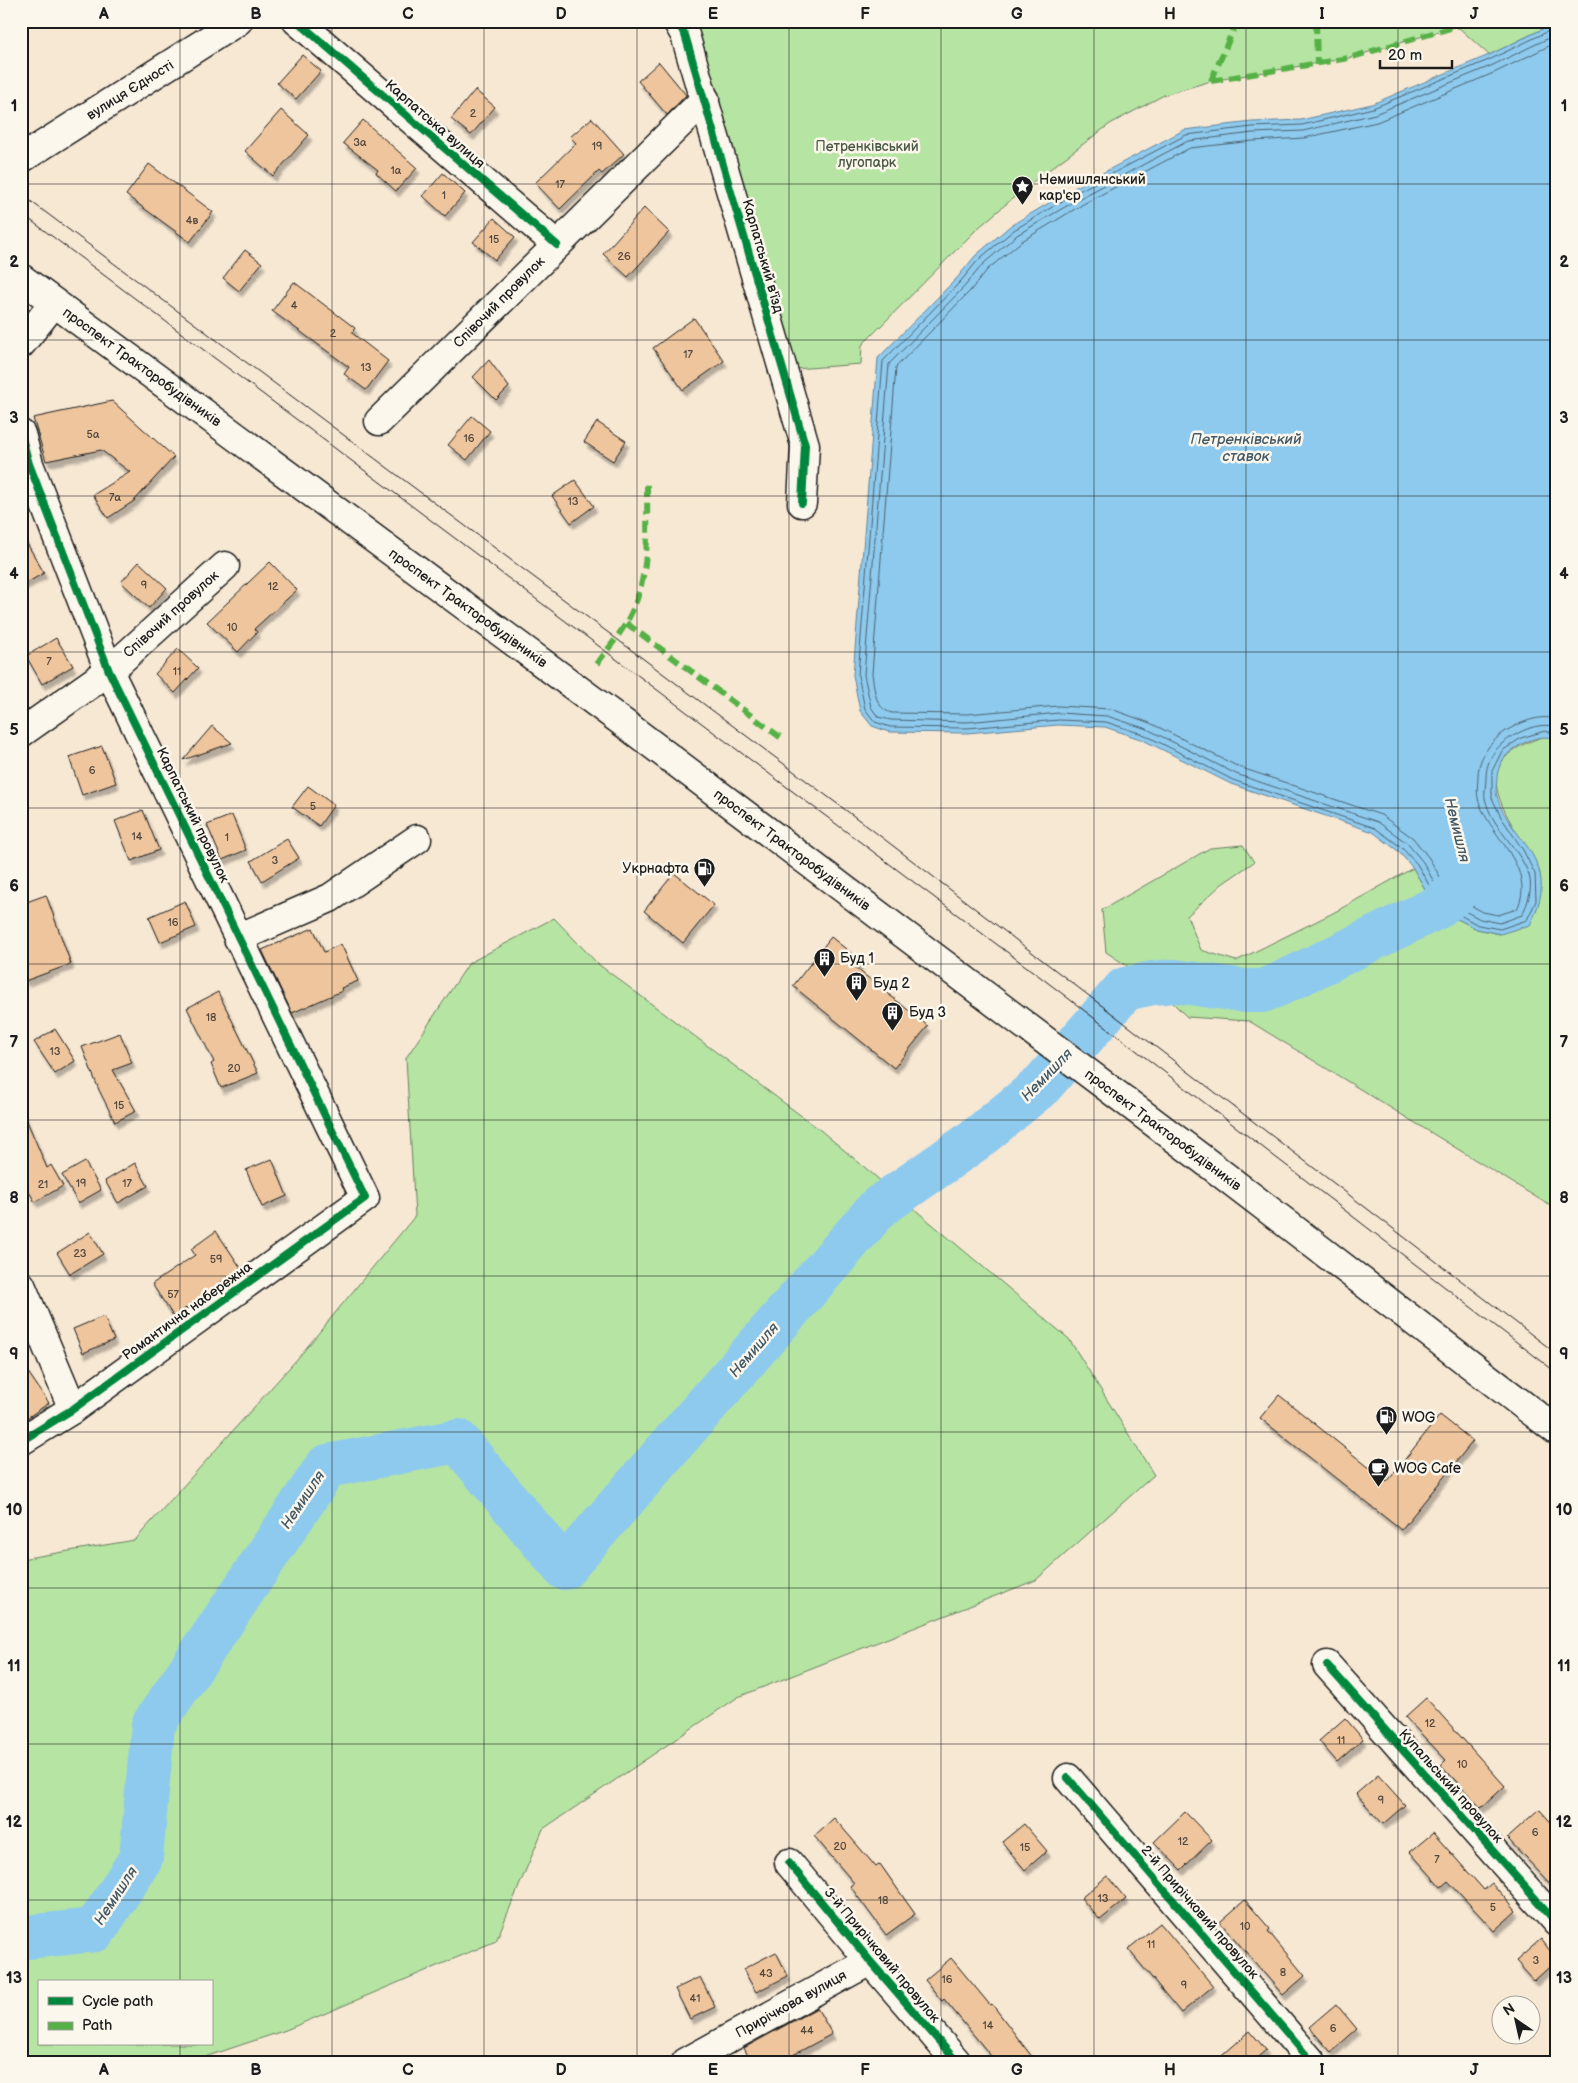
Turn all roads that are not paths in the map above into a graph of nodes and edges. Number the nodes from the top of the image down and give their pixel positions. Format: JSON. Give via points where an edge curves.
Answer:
{"nodes":[{"id":1,"x":238,"y":21,"type":"edge"},
{"id":2,"x":297,"y":21,"type":"edge"},
{"id":3,"x":677,"y":21,"type":"edge"},
{"id":4,"x":704,"y":99,"type":"junction"},
{"id":5,"x":21,"y":159,"type":"edge"},
{"id":6,"x":557,"y":245,"type":"junction"},
{"id":7,"x":21,"y":278,"type":"edge"},
{"id":8,"x":54,"y":303,"type":"junction"},
{"id":9,"x":21,"y":344,"type":"edge"},
{"id":10,"x":379,"y":421,"type":"dead end"},
{"id":11,"x":21,"y":434,"type":"edge"},
{"id":12,"x":25,"y":467,"type":"edge"},
{"id":13,"x":802,"y":503,"type":"dead end"},
{"id":14,"x":225,"y":566,"type":"dead end"},
{"id":15,"x":109,"y":671,"type":"junction"},
{"id":16,"x":21,"y":733,"type":"edge"},
{"id":17,"x":417,"y":839,"type":"dead end"},
{"id":18,"x":238,"y":938,"type":"junction"},
{"id":19,"x":365,"y":1198,"type":"joint"},
{"id":20,"x":21,"y":1285,"type":"edge"},
{"id":21,"x":73,"y":1409,"type":"junction"},
{"id":22,"x":1557,"y":1431,"type":"edge"},
{"id":23,"x":21,"y":1441,"type":"edge"},
{"id":24,"x":1327,"y":1665,"type":"dead end"},
{"id":25,"x":1068,"y":1778,"type":"dead end"},
{"id":26,"x":789,"y":1864,"type":"dead end"},
{"id":27,"x":1557,"y":1923,"type":"edge"},
{"id":28,"x":870,"y":1962,"type":"junction"},
{"id":29,"x":686,"y":2062,"type":"edge"},
{"id":30,"x":957,"y":2062,"type":"edge"},
{"id":31,"x":1312,"y":2062,"type":"edge"}],
"edges":[{"from":1,"to":5,"type":"street","name":"вулиця Єдності"},
{"from":2,"to":6,"type":"street","name":"Карпатська вулиця"},
{"from":3,"to":4,"type":"street","name":"Карпатський в'їзд","via":[[685,35]]},
{"from":4,"to":6,"type":"street","name":"Співочий провулок"},
{"from":4,"to":13,"type":"street","name":"Карпатський в'їзд","via":[[805,444]]},
{"from":6,"to":10,"type":"street","name":"Співочий провулок"},
{"from":7,"to":8,"type":"street","name":"проспект Тракторобудівників"},
{"from":8,"to":9,"type":"street"},
{"from":8,"to":22,"type":"street","name":"проспект Тракторобудівників","via":[[629,727]]},
{"from":11,"to":12,"type":"street","name":"Карпатський провулок"},
{"from":12,"to":15,"type":"street","name":"Карпатський провулок"},
{"from":14,"to":15,"type":"street","name":"Співочий провулок"},
{"from":15,"to":16,"type":"street","name":"Співочий провулок"},
{"from":15,"to":18,"type":"street","name":"Карпатський провулок"},
{"from":17,"to":18,"type":"street","via":[[330,898]]},
{"from":18,"to":19,"type":"street","name":"Карпатський провулок"},
{"from":19,"to":21,"type":"street","name":"Романтична набережна"},
{"from":20,"to":21,"type":"street"},
{"from":21,"to":23,"type":"street","name":"Романтична набережна"},
{"from":24,"to":27,"type":"street","name":"Купальський провулок"},
{"from":25,"to":31,"type":"street","name":"2-й Прирічковий провулок"},
{"from":26,"to":28,"type":"street","name":"3-й Прирічковий провулок"},
{"from":28,"to":29,"type":"street","name":"Прирічкова вулиця"},
{"from":28,"to":30,"type":"street","name":"3-й Прирічковий провулок"}]}
